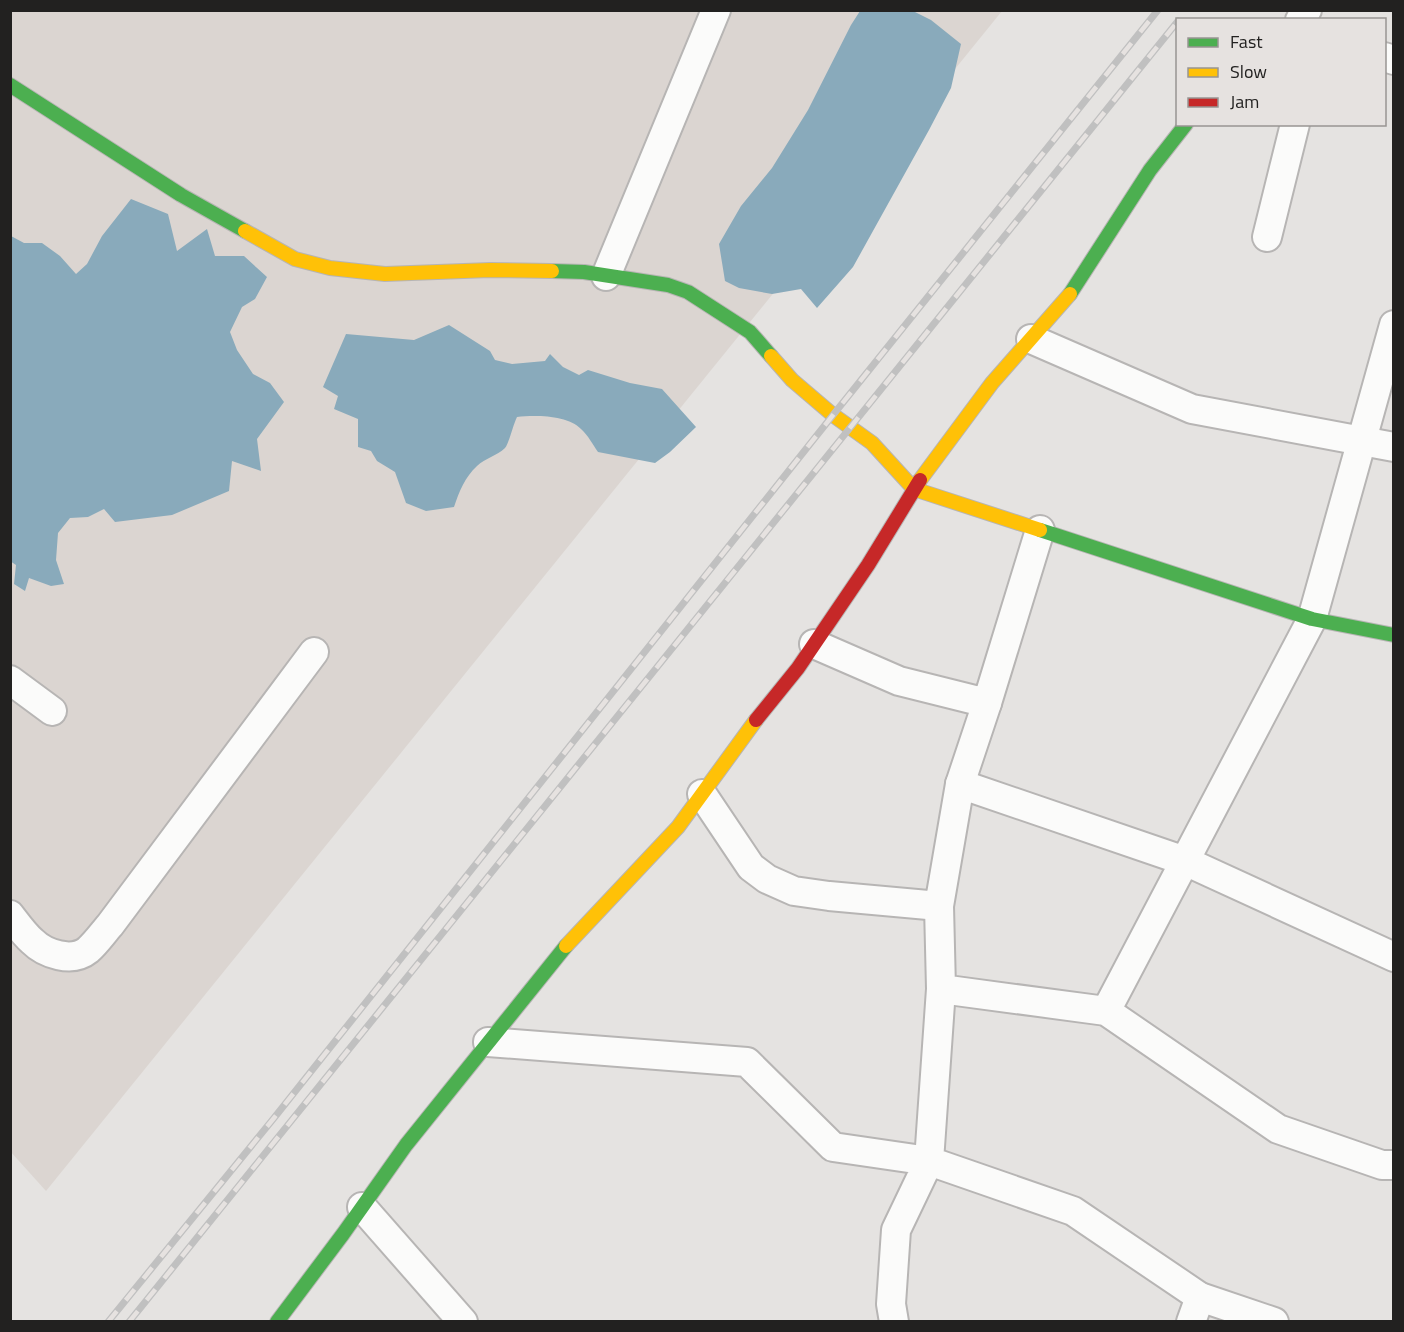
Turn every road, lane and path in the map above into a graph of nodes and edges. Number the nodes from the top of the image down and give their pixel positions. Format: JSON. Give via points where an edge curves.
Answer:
{"nodes":[{"id":1,"x":716,"y":10,"type":"edge"},
{"id":2,"x":10,"y":85,"type":"edge"},
{"id":3,"x":1184,"y":126,"type":"edge"},
{"id":4,"x":1295,"y":126,"type":"edge"},
{"id":5,"x":1267,"y":237,"type":"dead end"},
{"id":6,"x":606,"y":276,"type":"junction"},
{"id":7,"x":1394,"y":325,"type":"edge"},
{"id":8,"x":1031,"y":339,"type":"junction"},
{"id":9,"x":1362,"y":441,"type":"junction"},
{"id":10,"x":1394,"y":447,"type":"edge"},
{"id":11,"x":914,"y":489,"type":"junction"},
{"id":12,"x":1040,"y":530,"type":"junction"},
{"id":13,"x":1312,"y":619,"type":"junction"},
{"id":14,"x":1394,"y":634,"type":"edge"},
{"id":15,"x":814,"y":644,"type":"junction"},
{"id":16,"x":314,"y":652,"type":"dead end"},
{"id":17,"x":10,"y":680,"type":"edge"},
{"id":18,"x":987,"y":703,"type":"junction"},
{"id":19,"x":52,"y":711,"type":"dead end"},
{"id":20,"x":960,"y":784,"type":"junction"},
{"id":21,"x":702,"y":794,"type":"junction"},
{"id":22,"x":1185,"y":861,"type":"junction"},
{"id":23,"x":939,"y":906,"type":"junction"},
{"id":24,"x":10,"y":915,"type":"edge"},
{"id":25,"x":1394,"y":957,"type":"edge"},
{"id":26,"x":941,"y":989,"type":"junction"},
{"id":27,"x":1106,"y":1011,"type":"junction"},
{"id":28,"x":488,"y":1042,"type":"junction"},
{"id":29,"x":929,"y":1161,"type":"junction"},
{"id":30,"x":1394,"y":1165,"type":"edge"},
{"id":31,"x":362,"y":1207,"type":"junction"},
{"id":32,"x":1195,"y":1309,"type":"edge"},
{"id":33,"x":277,"y":1322,"type":"edge"},
{"id":34,"x":463,"y":1322,"type":"edge"},
{"id":35,"x":894,"y":1322,"type":"edge"},
{"id":36,"x":1274,"y":1322,"type":"edge"}],
"edges":[{"from":1,"to":6,"type":"street"},
{"from":2,"to":6,"type":"street","via":[[181,195],[295,259],[330,268],[385,274],[490,270]]},
{"from":3,"to":8,"type":"street","via":[[1150,170],[1067,298]]},
{"from":4,"to":5,"type":"street"},
{"from":6,"to":11,"type":"street","via":[[668,285],[688,292],[750,332],[792,380],[872,444]]},
{"from":7,"to":9,"type":"street"},
{"from":8,"to":9,"type":"street","via":[[1192,409]]},
{"from":8,"to":11,"type":"street","via":[[992,383]]},
{"from":9,"to":10,"type":"street"},
{"from":9,"to":13,"type":"street"},
{"from":11,"to":12,"type":"street"},
{"from":11,"to":15,"type":"street"},
{"from":12,"to":13,"type":"street"},
{"from":12,"to":18,"type":"street"},
{"from":13,"to":14,"type":"street"},
{"from":13,"to":22,"type":"street"},
{"from":15,"to":18,"type":"street","via":[[899,681]]},
{"from":15,"to":21,"type":"street"},
{"from":16,"to":24,"type":"street","via":[[88,950],[74,956],[44,949],[32,942]]},
{"from":17,"to":19,"type":"street"},
{"from":18,"to":20,"type":"street"},
{"from":20,"to":22,"type":"street"},
{"from":20,"to":23,"type":"street"},
{"from":21,"to":23,"type":"street","via":[[751,867],[767,879],[794,891]]},
{"from":21,"to":28,"type":"street","via":[[678,827],[564,948]]},
{"from":22,"to":25,"type":"street"},
{"from":22,"to":27,"type":"street"},
{"from":23,"to":26,"type":"street"},
{"from":26,"to":27,"type":"street"},
{"from":26,"to":29,"type":"street"},
{"from":27,"to":30,"type":"street","via":[[1278,1129],[1382,1165]]},
{"from":28,"to":29,"type":"street","via":[[747,1062],[833,1147]]},
{"from":28,"to":31,"type":"street"},
{"from":29,"to":32,"type":"street","via":[[1073,1210]]},
{"from":29,"to":35,"type":"street","via":[[896,1230],[891,1304]]},
{"from":31,"to":33,"type":"street"},
{"from":31,"to":34,"type":"street"},
{"from":32,"to":36,"type":"street"}]}
